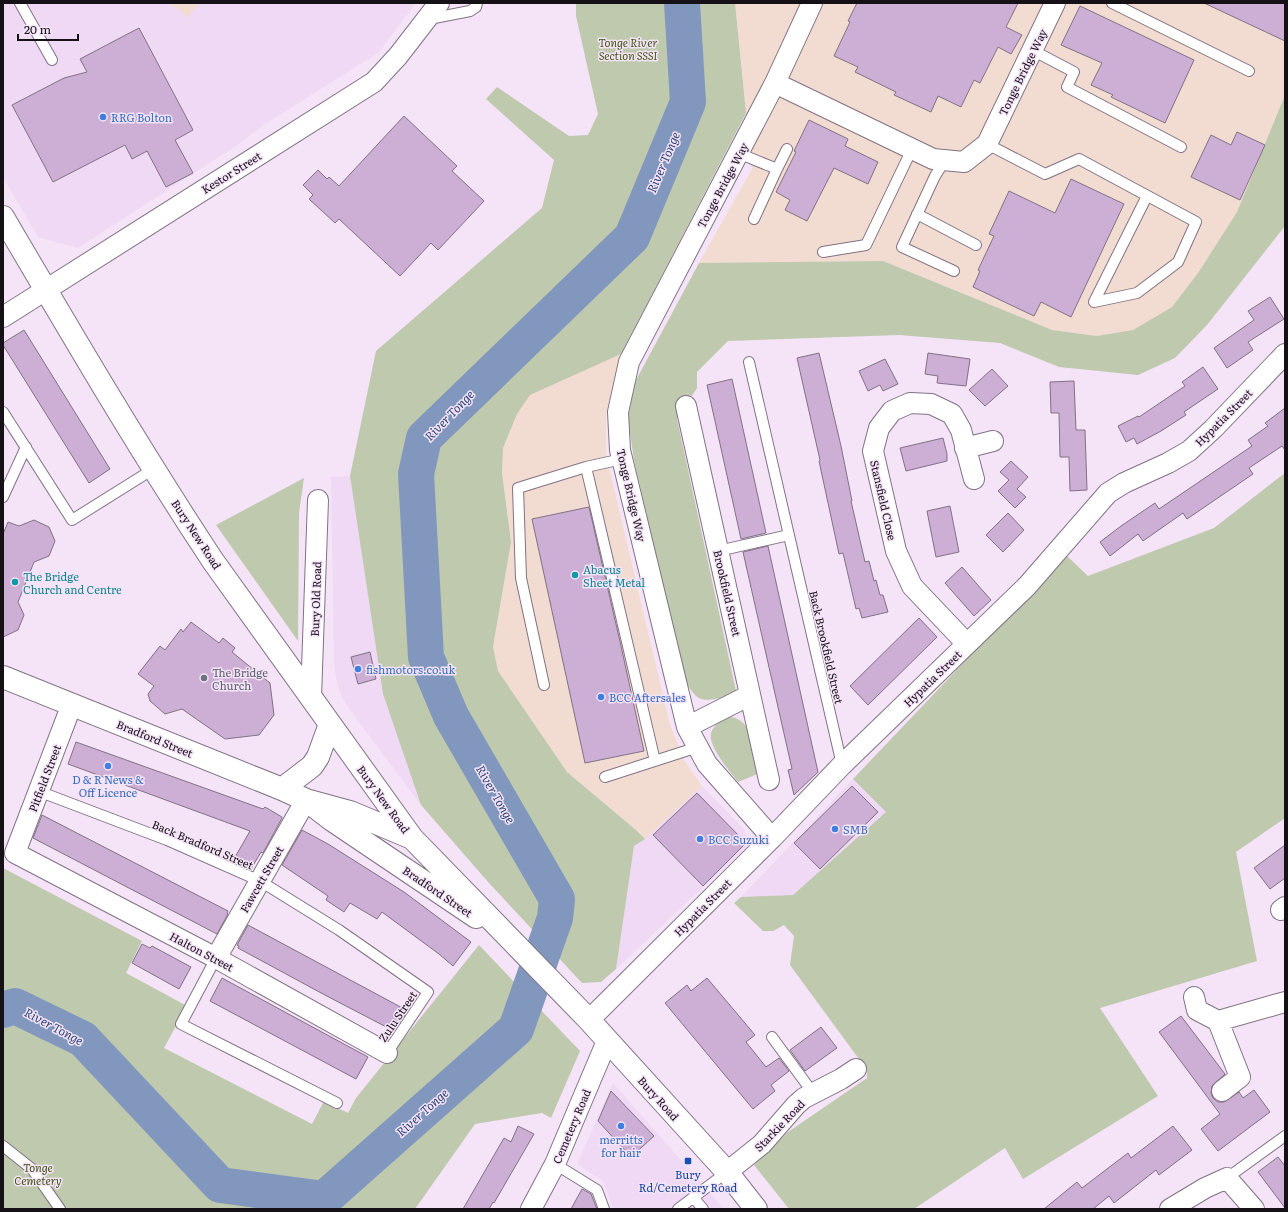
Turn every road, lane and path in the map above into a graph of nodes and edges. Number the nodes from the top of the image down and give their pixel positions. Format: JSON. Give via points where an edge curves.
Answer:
{"nodes":[{"id":1,"x":20,"y":3,"type":"edge"},
{"id":2,"x":439,"y":3,"type":"edge"},
{"id":3,"x":477,"y":3,"type":"edge"},
{"id":4,"x":812,"y":3,"type":"edge"},
{"id":5,"x":1055,"y":3,"type":"edge"},
{"id":6,"x":1112,"y":3,"type":"edge"},
{"id":7,"x":426,"y":20,"type":"junction"},
{"id":8,"x":1032,"y":50,"type":"junction"},
{"id":9,"x":52,"y":60,"type":"dead end"},
{"id":10,"x":1249,"y":71,"type":"dead end"},
{"id":11,"x":775,"y":83,"type":"junction"},
{"id":12,"x":987,"y":144,"type":"junction"},
{"id":13,"x":1181,"y":147,"type":"dead end"},
{"id":14,"x":787,"y":149,"type":"dead end"},
{"id":15,"x":912,"y":149,"type":"junction"},
{"id":16,"x":738,"y":153,"type":"junction"},
{"id":17,"x":945,"y":160,"type":"junction"},
{"id":18,"x":777,"y":169,"type":"junction"},
{"id":19,"x":1147,"y":196,"type":"junction"},
{"id":20,"x":917,"y":214,"type":"junction"},
{"id":21,"x":3,"y":217,"type":"edge"},
{"id":22,"x":754,"y":219,"type":"dead end"},
{"id":23,"x":976,"y":245,"type":"dead end"},
{"id":24,"x":823,"y":252,"type":"dead end"},
{"id":25,"x":954,"y":271,"type":"dead end"},
{"id":26,"x":46,"y":289,"type":"junction"},
{"id":27,"x":3,"y":317,"type":"edge"},
{"id":28,"x":1285,"y":354,"type":"edge"},
{"id":29,"x":749,"y":362,"type":"dead end"},
{"id":30,"x":686,"y":406,"type":"dead end"},
{"id":31,"x":3,"y":412,"type":"edge"},
{"id":32,"x":993,"y":440,"type":"dead end"},
{"id":33,"x":26,"y":447,"type":"junction"},
{"id":34,"x":965,"y":448,"type":"junction"},
{"id":35,"x":622,"y":459,"type":"junction"},
{"id":36,"x":586,"y":466,"type":"junction"},
{"id":37,"x":155,"y":468,"type":"junction"},
{"id":38,"x":974,"y":479,"type":"dead end"},
{"id":39,"x":3,"y":497,"type":"edge"},
{"id":40,"x":318,"y":500,"type":"dead end"},
{"id":41,"x":789,"y":535,"type":"junction"},
{"id":42,"x":718,"y":551,"type":"junction"},
{"id":43,"x":967,"y":644,"type":"junction"},
{"id":44,"x":3,"y":677,"type":"edge"},
{"id":45,"x":544,"y":685,"type":"dead end"},
{"id":46,"x":750,"y":695,"type":"junction"},
{"id":47,"x":311,"y":697,"type":"junction"},
{"id":48,"x":72,"y":704,"type":"junction"},
{"id":49,"x":330,"y":724,"type":"junction"},
{"id":50,"x":687,"y":727,"type":"junction"},
{"id":51,"x":698,"y":747,"type":"junction"},
{"id":52,"x":655,"y":761,"type":"junction"},
{"id":53,"x":842,"y":765,"type":"junction"},
{"id":54,"x":604,"y":777,"type":"dead end"},
{"id":55,"x":769,"y":780,"type":"dead end"},
{"id":56,"x":282,"y":789,"type":"junction"},
{"id":57,"x":38,"y":791,"type":"junction"},
{"id":58,"x":306,"y":800,"type":"junction"},
{"id":59,"x":412,"y":838,"type":"junction"},
{"id":60,"x":772,"y":838,"type":"junction"},
{"id":61,"x":15,"y":852,"type":"joint"},
{"id":62,"x":260,"y":881,"type":"junction"},
{"id":63,"x":517,"y":946,"type":"junction"},
{"id":64,"x":216,"y":958,"type":"junction"},
{"id":65,"x":428,"y":992,"type":"joint"},
{"id":66,"x":1194,"y":997,"type":"dead end"},
{"id":67,"x":1285,"y":1002,"type":"edge"},
{"id":68,"x":589,"y":1020,"type":"junction"},
{"id":69,"x":1218,"y":1021,"type":"junction"},
{"id":70,"x":772,"y":1037,"type":"dead end"},
{"id":71,"x":607,"y":1041,"type":"junction"},
{"id":72,"x":387,"y":1053,"type":"joint"},
{"id":73,"x":856,"y":1069,"type":"dead end"},
{"id":74,"x":1222,"y":1091,"type":"dead end"},
{"id":75,"x":813,"y":1093,"type":"junction"},
{"id":76,"x":337,"y":1103,"type":"dead end"},
{"id":77,"x":1285,"y":1136,"type":"edge"},
{"id":78,"x":3,"y":1146,"type":"edge"},
{"id":79,"x":555,"y":1164,"type":"junction"},
{"id":80,"x":727,"y":1172,"type":"junction"},
{"id":81,"x":1227,"y":1178,"type":"junction"},
{"id":82,"x":693,"y":1197,"type":"junction"},
{"id":83,"x":60,"y":1209,"type":"edge"},
{"id":84,"x":531,"y":1209,"type":"edge"},
{"id":85,"x":604,"y":1209,"type":"edge"},
{"id":86,"x":678,"y":1209,"type":"edge"},
{"id":87,"x":703,"y":1209,"type":"edge"},
{"id":88,"x":756,"y":1209,"type":"edge"},
{"id":89,"x":1170,"y":1209,"type":"edge"},
{"id":90,"x":1254,"y":1209,"type":"edge"}],
"edges":[{"from":1,"to":9,"type":"lane"},
{"from":2,"to":7,"type":"street","name":"Kestor Street"},
{"from":3,"to":7,"type":"lane","via":[[470,11]]},
{"from":4,"to":11,"type":"street","name":"Tonge Bridge Way"},
{"from":5,"to":8,"type":"street","name":"Tonge Bridge Way"},
{"from":6,"to":10,"type":"lane"},
{"from":7,"to":26,"type":"street","name":"Kestor Street","via":[[374,82]]},
{"from":8,"to":12,"type":"street","name":"Tonge Bridge Way"},
{"from":8,"to":13,"type":"lane","via":[[1074,72],[1067,87]]},
{"from":11,"to":15,"type":"street","name":"Tonge Bridge Way"},
{"from":11,"to":16,"type":"street","name":"Tonge Bridge Way"},
{"from":12,"to":17,"type":"street","name":"Tonge Bridge Way","via":[[964,162]]},
{"from":12,"to":19,"type":"lane","via":[[1045,174],[1079,159]]},
{"from":14,"to":18,"type":"lane"},
{"from":15,"to":17,"type":"street","name":"Tonge Bridge Way","via":[[933,159]]},
{"from":15,"to":24,"type":"lane","via":[[866,245]]},
{"from":16,"to":18,"type":"lane"},
{"from":16,"to":35,"type":"street","name":"Tonge Bridge Way","via":[[629,362],[618,412]]},
{"from":17,"to":20,"type":"lane"},
{"from":18,"to":22,"type":"lane"},
{"from":19,"to":19,"type":"lane","via":[[1196,222],[1178,262],[1137,293],[1094,302]]},
{"from":20,"to":23,"type":"lane"},
{"from":20,"to":25,"type":"lane","via":[[902,247]]},
{"from":21,"to":26,"type":"main road","name":"Bury New Road"},
{"from":26,"to":27,"type":"street","name":"Kestor Street"},
{"from":26,"to":37,"type":"main road","name":"Bury New Road"},
{"from":28,"to":43,"type":"street","name":"Hypatia Street","via":[[1213,429],[1188,451],[1168,464],[1124,482],[1108,492],[1027,586]]},
{"from":29,"to":41,"type":"lane","name":"Back Brookfield Street"},
{"from":30,"to":42,"type":"street","name":"Brookfield Street"},
{"from":31,"to":33,"type":"lane"},
{"from":32,"to":34,"type":"street"},
{"from":33,"to":37,"type":"lane","via":[[72,520]]},
{"from":33,"to":39,"type":"lane"},
{"from":34,"to":38,"type":"street","name":"Stansfield Close"},
{"from":34,"to":43,"type":"street","name":"Stansfield Close","via":[[961,430],[952,414],[931,404],[910,403],[892,411],[879,428],[873,451],[896,551],[912,586]]},
{"from":35,"to":36,"type":"lane"},
{"from":35,"to":50,"type":"street","name":"Tonge Bridge Way"},
{"from":36,"to":45,"type":"lane","via":[[518,488],[521,578]]},
{"from":36,"to":52,"type":"lane"},
{"from":37,"to":47,"type":"main road","name":"Bury New Road","via":[[213,561]]},
{"from":40,"to":47,"type":"street","name":"Bury Old Road"},
{"from":41,"to":42,"type":"lane"},
{"from":41,"to":53,"type":"lane","name":"Back Brookfield Street"},
{"from":42,"to":46,"type":"street","name":"Brookfield Street"},
{"from":43,"to":53,"type":"street","name":"Hypatia Street"},
{"from":44,"to":48,"type":"main road","name":"Bradford Street"},
{"from":46,"to":50,"type":"street"},
{"from":46,"to":55,"type":"street","name":"Brookfield Street"},
{"from":47,"to":49,"type":"main road","name":"Bury New Road"},
{"from":48,"to":56,"type":"main road","name":"Bradford Street"},
{"from":48,"to":57,"type":"street","name":"Pitfield Street"},
{"from":49,"to":56,"type":"main road","via":[[312,766]]},
{"from":49,"to":59,"type":"main road","name":"Bury New Road"},
{"from":50,"to":51,"type":"street","name":"Tonge Bridge Way"},
{"from":51,"to":52,"type":"lane"},
{"from":51,"to":60,"type":"street","name":"Tonge Bridge Way","via":[[707,764]]},
{"from":52,"to":54,"type":"lane"},
{"from":53,"to":60,"type":"street","name":"Hypatia Street"},
{"from":56,"to":58,"type":"main road","name":"Bradford Street"},
{"from":57,"to":61,"type":"street","name":"Pitfield Street"},
{"from":57,"to":62,"type":"lane","name":"Back Bradford Street","via":[[167,840]]},
{"from":58,"to":59,"type":"main road","name":"Bradford Street","via":[[350,812]]},
{"from":58,"to":62,"type":"street","name":"Fawcett Street"},
{"from":58,"to":63,"type":"main road","name":"Bradford Street"},
{"from":59,"to":63,"type":"main road"},
{"from":60,"to":68,"type":"street","name":"Hypatia Street"},
{"from":61,"to":64,"type":"street","name":"Halton Street"},
{"from":62,"to":64,"type":"street","name":"Fawcett Street"},
{"from":62,"to":65,"type":"lane","name":"Back Bradford Street","via":[[339,930]]},
{"from":63,"to":68,"type":"main road","name":"Bury Road"},
{"from":64,"to":72,"type":"street","name":"Halton Street"},
{"from":64,"to":76,"type":"lane","via":[[181,1024]]},
{"from":65,"to":72,"type":"lane","name":"Zulu Street"},
{"from":66,"to":69,"type":"street","via":[[1197,1010]]},
{"from":67,"to":69,"type":"street"},
{"from":68,"to":71,"type":"main road","name":"Bury Road"},
{"from":69,"to":74,"type":"street","via":[[1240,1077]]},
{"from":70,"to":75,"type":"lane"},
{"from":71,"to":79,"type":"street","name":"Cemetery Road"},
{"from":71,"to":80,"type":"main road","name":"Bury Road"},
{"from":73,"to":75,"type":"street","name":"Starkie Road"},
{"from":75,"to":80,"type":"street","name":"Starkie Road","via":[[796,1105],[762,1144]]},
{"from":77,"to":81,"type":"lane"},
{"from":78,"to":83,"type":"lane","via":[[32,1169]]},
{"from":79,"to":84,"type":"street","name":"Cemetery Road"},
{"from":79,"to":85,"type":"lane","via":[[597,1190]]},
{"from":80,"to":82,"type":"lane"},
{"from":80,"to":88,"type":"main road","name":"Bury Road"},
{"from":81,"to":89,"type":"street"},
{"from":81,"to":90,"type":"street"},
{"from":82,"to":86,"type":"lane"},
{"from":82,"to":87,"type":"lane"}]}
